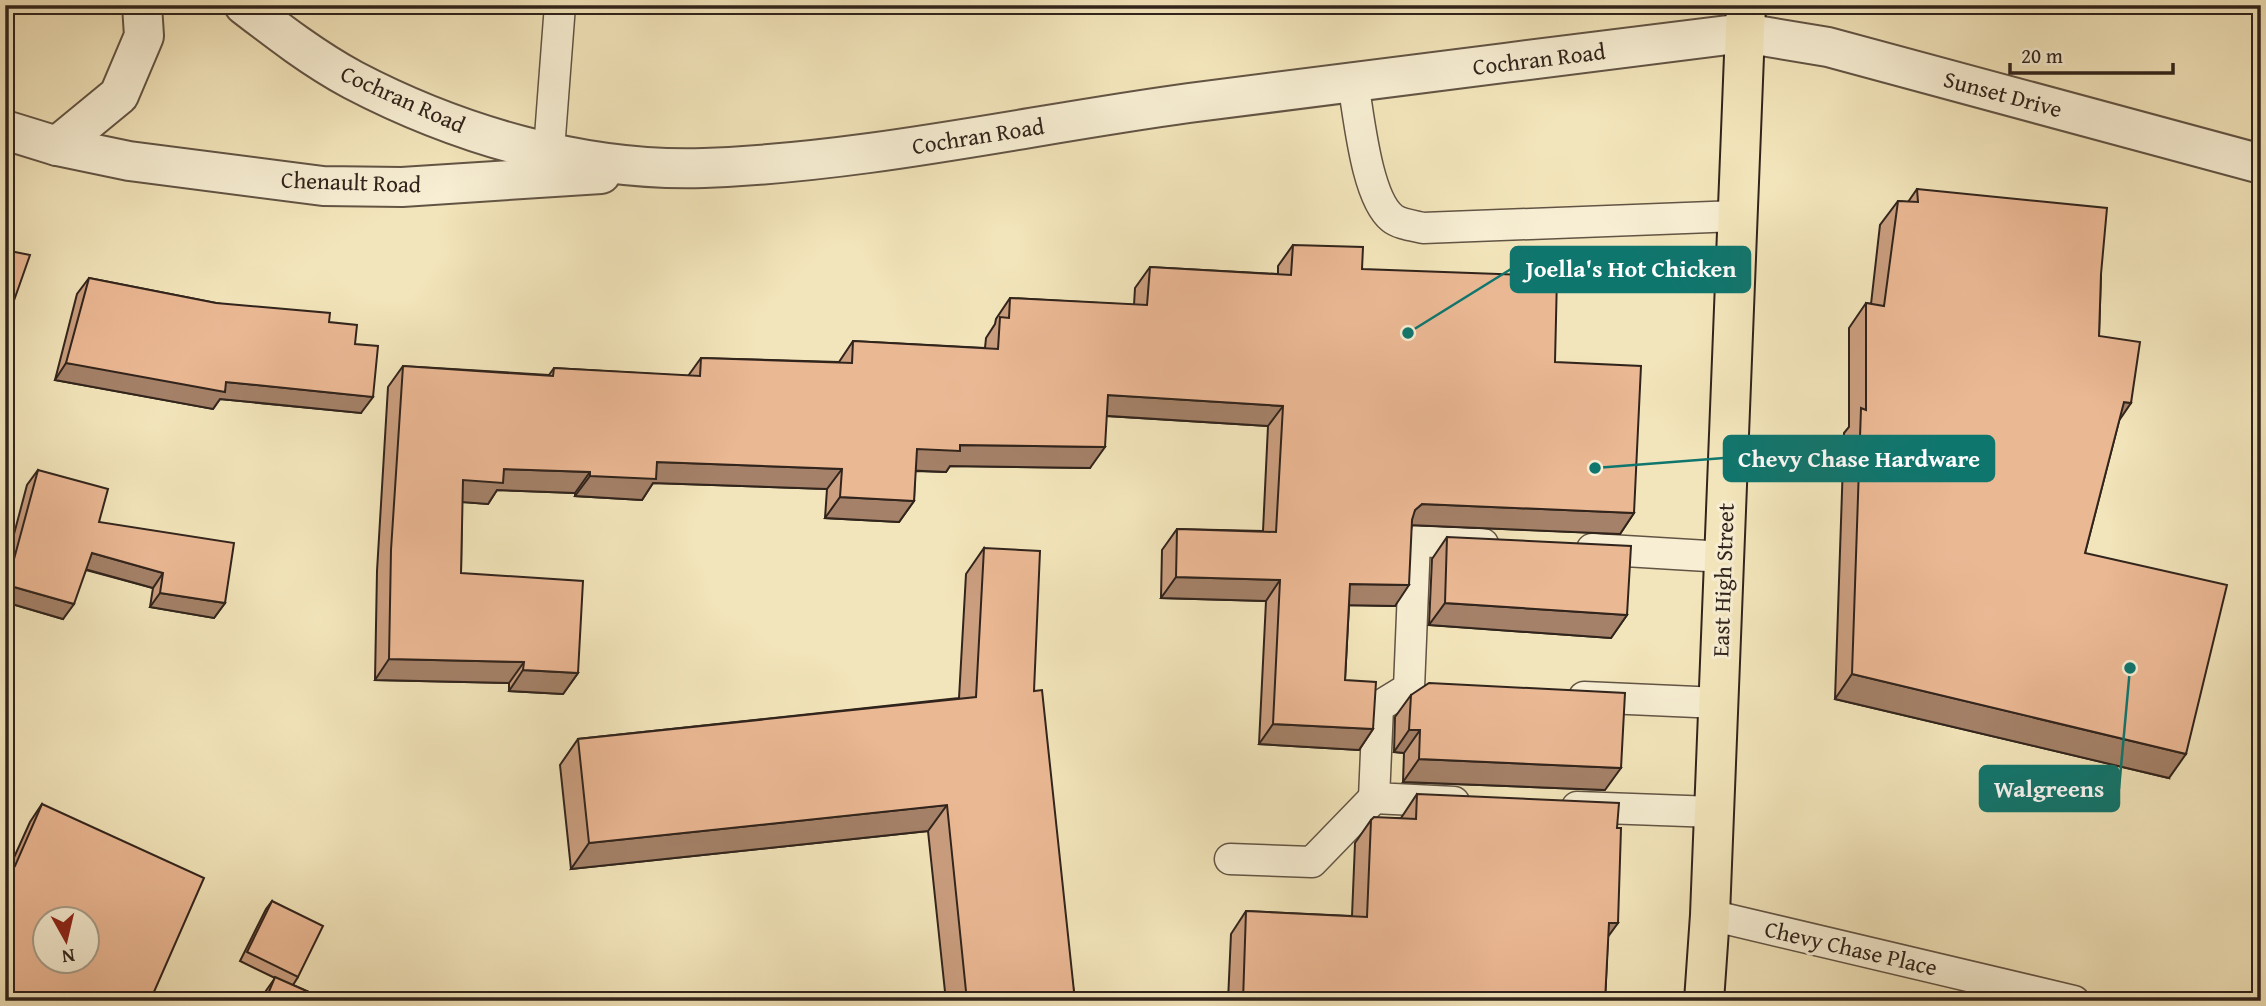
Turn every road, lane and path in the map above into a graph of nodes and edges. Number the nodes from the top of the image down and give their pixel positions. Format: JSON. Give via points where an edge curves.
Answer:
{"nodes":[{"id":1,"x":142,"y":5,"type":"edge"},
{"id":2,"x":244,"y":5,"type":"edge"},
{"id":3,"x":560,"y":5,"type":"edge"},
{"id":4,"x":1745,"y":19,"type":"edge"},
{"id":5,"x":1353,"y":83,"type":"junction"},
{"id":6,"x":5,"y":130,"type":"edge"},
{"id":7,"x":57,"y":146,"type":"junction"},
{"id":8,"x":549,"y":150,"type":"junction"},
{"id":9,"x":2261,"y":164,"type":"edge"},
{"id":10,"x":701,"y":168,"type":"junction"},
{"id":11,"x":1737,"y":216,"type":"junction"},
{"id":12,"x":1511,"y":545,"type":"edge"},
{"id":13,"x":1567,"y":547,"type":"edge"},
{"id":14,"x":1724,"y":557,"type":"junction"},
{"id":15,"x":1556,"y":695,"type":"edge"},
{"id":16,"x":1719,"y":703,"type":"junction"},
{"id":17,"x":1374,"y":798,"type":"junction"},
{"id":18,"x":1483,"y":803,"type":"edge"},
{"id":19,"x":1550,"y":806,"type":"edge"},
{"id":20,"x":1714,"y":812,"type":"junction"},
{"id":21,"x":1230,"y":859,"type":"dead end"},
{"id":22,"x":1710,"y":915,"type":"junction"},
{"id":23,"x":1704,"y":1001,"type":"edge"},
{"id":24,"x":2074,"y":1001,"type":"edge"}],
"edges":[{"from":1,"to":7,"type":"street","via":[[144,36],[119,95]]},
{"from":2,"to":8,"type":"street","name":"Cochran Road","via":[[352,79],[471,130]]},
{"from":3,"to":8,"type":"lane"},
{"from":4,"to":5,"type":"street","name":"Cochran Road"},
{"from":4,"to":9,"type":"street","name":"Sunset Drive","via":[[1828,47]]},
{"from":4,"to":11,"type":"main road","name":"East High Street"},
{"from":5,"to":10,"type":"street","name":"Cochran Road","via":[[1187,103],[891,149]]},
{"from":5,"to":11,"type":"lane","via":[[1378,198],[1392,218],[1423,229]]},
{"from":6,"to":7,"type":"street","name":"Chenault Road"},
{"from":7,"to":10,"type":"street","name":"Chenault Road","via":[[129,161],[323,186],[402,187]]},
{"from":8,"to":10,"type":"street","name":"Cochran Road","via":[[625,163]]},
{"from":11,"to":14,"type":"main road","name":"East High Street"},
{"from":12,"to":17,"type":"lane","via":[[1415,541],[1422,689],[1378,707]]},
{"from":13,"to":14,"type":"lane"},
{"from":14,"to":16,"type":"main road","name":"East High Street"},
{"from":15,"to":16,"type":"lane"},
{"from":16,"to":20,"type":"main road","name":"East High Street"},
{"from":17,"to":18,"type":"lane"},
{"from":17,"to":21,"type":"lane","via":[[1312,862]]},
{"from":19,"to":20,"type":"lane"},
{"from":20,"to":22,"type":"main road","name":"East High Street"},
{"from":22,"to":23,"type":"main road","name":"East High Street"},
{"from":22,"to":24,"type":"lane","name":"Chevy Chase Place"}]}
